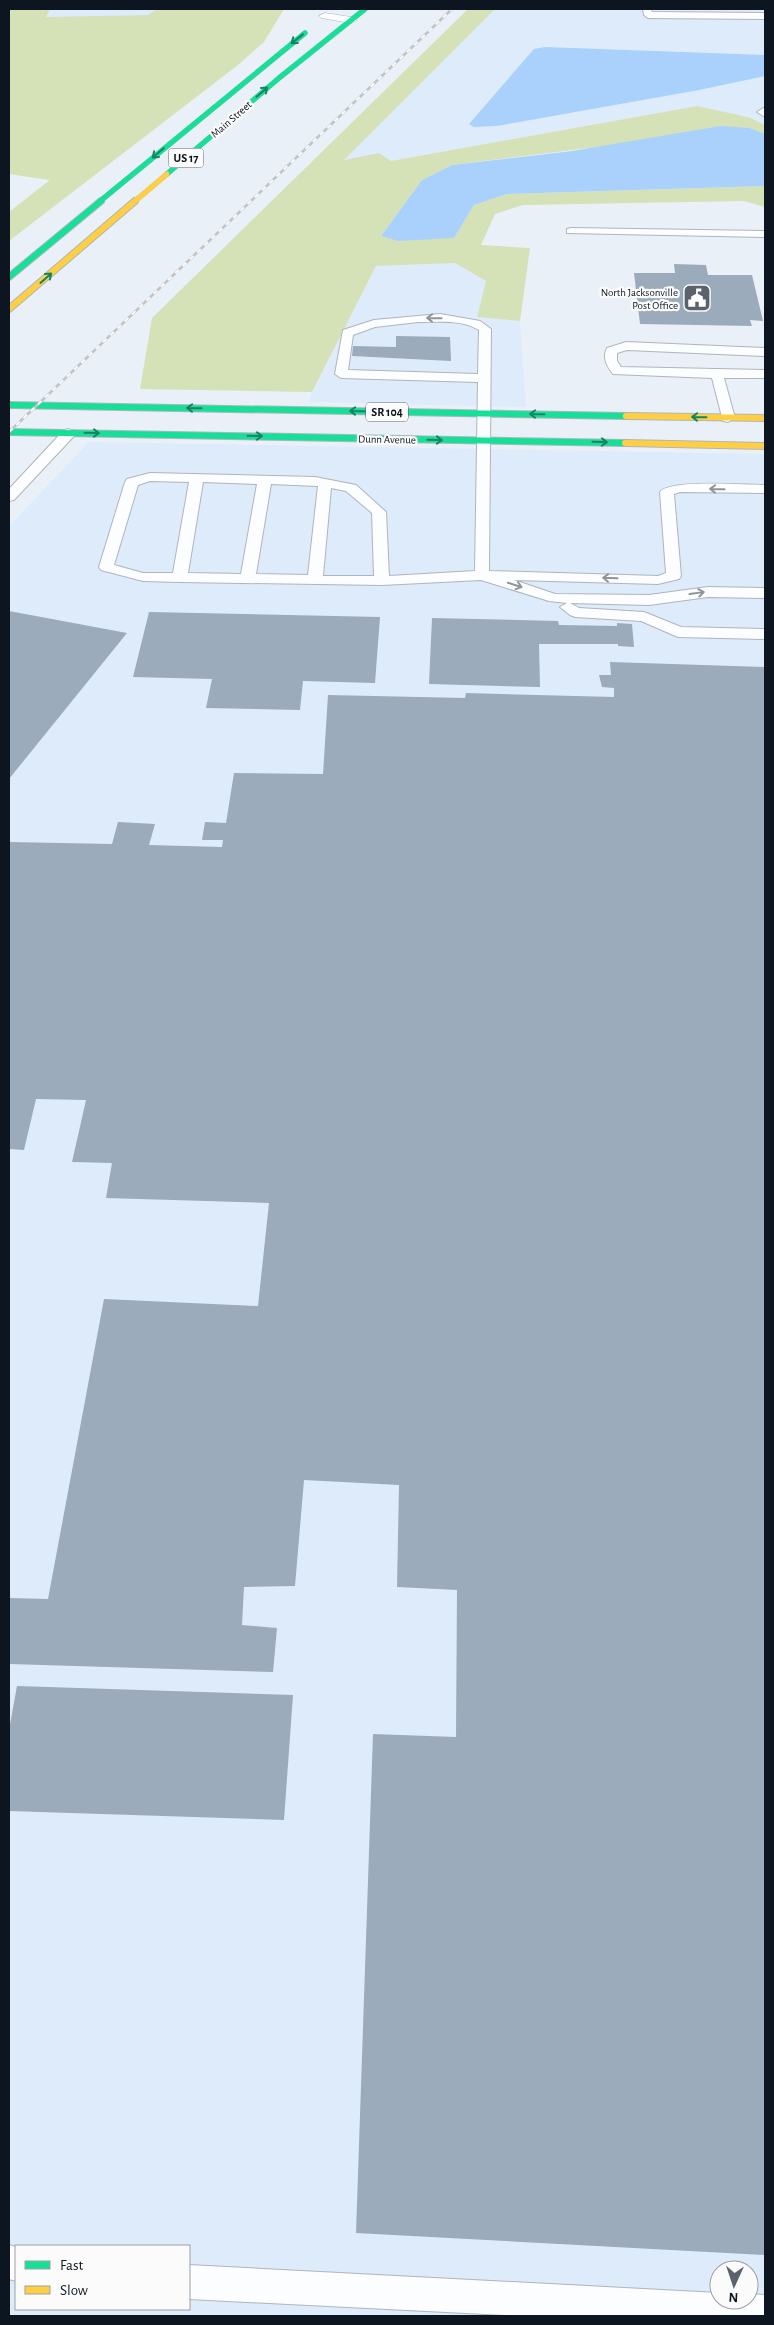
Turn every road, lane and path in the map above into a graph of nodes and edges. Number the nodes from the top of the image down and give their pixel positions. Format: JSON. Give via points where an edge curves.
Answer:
{"nodes":[{"id":1,"x":336,"y":9,"type":"edge"},
{"id":2,"x":365,"y":9,"type":"edge"},
{"id":3,"x":647,"y":9,"type":"edge"},
{"id":4,"x":765,"y":16,"type":"edge"},
{"id":5,"x":351,"y":20,"type":"junction"},
{"id":6,"x":318,"y":22,"type":"junction"},
{"id":7,"x":571,"y":231,"type":"dead end"},
{"id":8,"x":765,"y":234,"type":"edge"},
{"id":9,"x":9,"y":276,"type":"edge"},
{"id":10,"x":9,"y":309,"type":"edge"},
{"id":11,"x":765,"y":352,"type":"edge"},
{"id":12,"x":717,"y":374,"type":"junction"},
{"id":13,"x":765,"y":374,"type":"edge"},
{"id":14,"x":485,"y":378,"type":"junction"},
{"id":15,"x":9,"y":405,"type":"edge"},
{"id":16,"x":486,"y":414,"type":"junction"},
{"id":17,"x":728,"y":418,"type":"junction"},
{"id":18,"x":765,"y":418,"type":"edge"},
{"id":19,"x":9,"y":432,"type":"edge"},
{"id":20,"x":69,"y":433,"type":"junction"},
{"id":21,"x":484,"y":440,"type":"junction"},
{"id":22,"x":765,"y":446,"type":"edge"},
{"id":23,"x":197,"y":478,"type":"junction"},
{"id":24,"x":265,"y":479,"type":"junction"},
{"id":25,"x":325,"y":483,"type":"junction"},
{"id":26,"x":765,"y":490,"type":"edge"},
{"id":27,"x":9,"y":497,"type":"edge"},
{"id":28,"x":482,"y":575,"type":"junction"},
{"id":29,"x":180,"y":578,"type":"junction"},
{"id":30,"x":248,"y":579,"type":"junction"},
{"id":31,"x":315,"y":580,"type":"junction"},
{"id":32,"x":658,"y":580,"type":"junction"},
{"id":33,"x":382,"y":581,"type":"junction"},
{"id":34,"x":765,"y":593,"type":"edge"},
{"id":35,"x":668,"y":597,"type":"junction"},
{"id":36,"x":554,"y":598,"type":"junction"},
{"id":37,"x":765,"y":634,"type":"edge"},
{"id":38,"x":190,"y":2282,"type":"edge"},
{"id":39,"x":765,"y":2312,"type":"edge"}],
"edges":[{"from":1,"to":6,"type":"main road","name":"Main Street","number":"US 17"},
{"from":2,"to":5,"type":"main road","name":"Main Street","number":"US 17"},
{"from":3,"to":4,"type":"lane","via":[[648,15]]},
{"from":5,"to":6,"type":"street"},
{"from":10,"to":5,"type":"main road","name":"Main Street","number":"US 17","one_way":true},
{"from":6,"to":9,"type":"main road","name":"Main Street","number":"US 17","one_way":true},
{"from":7,"to":8,"type":"lane"},
{"from":11,"to":12,"type":"lane","via":[[626,346],[611,351],[611,361],[617,371]]},
{"from":12,"to":13,"type":"lane"},
{"from":12,"to":17,"type":"lane"},
{"from":14,"to":14,"type":"lane","one_way":true,"via":[[485,329],[482,325],[440,318],[414,318],[376,322],[354,327],[347,333],[341,374]]},
{"from":14,"to":16,"type":"lane"},
{"from":16,"to":15,"type":"main road","number":"SR 104","one_way":true},
{"from":17,"to":16,"type":"main road","number":"SR 104","one_way":true},
{"from":16,"to":21,"type":"lane"},
{"from":17,"to":18,"type":"main road","number":"SR 104"},
{"from":19,"to":20,"type":"main road","name":"Dunn Avenue","number":"SR 104"},
{"from":20,"to":21,"type":"main road","name":"Dunn Avenue","number":"SR 104","one_way":true},
{"from":20,"to":27,"type":"lane"},
{"from":21,"to":22,"type":"main road","name":"Dunn Avenue","number":"SR 104","one_way":true},
{"from":21,"to":28,"type":"lane"},
{"from":23,"to":24,"type":"lane"},
{"from":23,"to":29,"type":"lane"},
{"from":23,"to":29,"type":"lane","via":[[150,477],[132,482],[106,567],[142,577]]},
{"from":24,"to":25,"type":"lane"},
{"from":24,"to":30,"type":"lane"},
{"from":25,"to":31,"type":"lane"},
{"from":25,"to":33,"type":"lane","via":[[351,488],[378,512]]},
{"from":26,"to":32,"type":"lane","one_way":true,"via":[[678,488],[666,492],[674,576]]},
{"from":32,"to":28,"type":"lane","one_way":true},
{"from":28,"to":33,"type":"lane"},
{"from":28,"to":36,"type":"lane","one_way":true},
{"from":29,"to":30,"type":"lane"},
{"from":30,"to":31,"type":"lane"},
{"from":31,"to":33,"type":"lane"},
{"from":32,"to":35,"type":"lane"},
{"from":35,"to":34,"type":"lane","one_way":true,"via":[[708,592]]},
{"from":35,"to":36,"type":"lane","via":[[649,600]]},
{"from":36,"to":37,"type":"lane","via":[[575,612],[644,617],[678,632]]},
{"from":38,"to":39,"type":"lane"}]}
